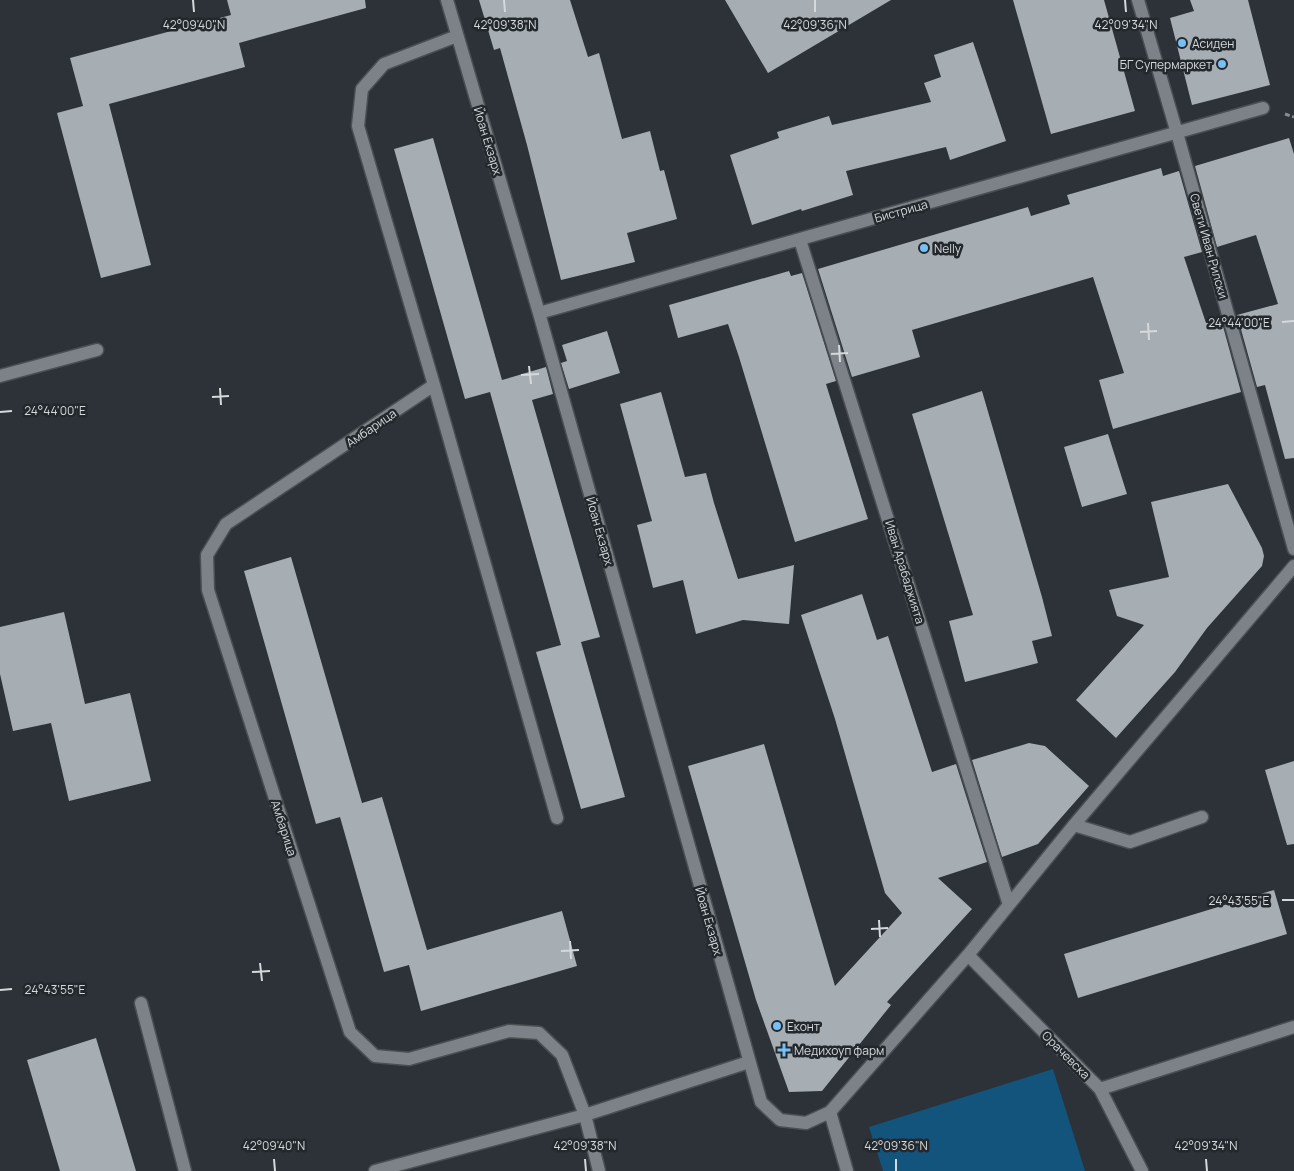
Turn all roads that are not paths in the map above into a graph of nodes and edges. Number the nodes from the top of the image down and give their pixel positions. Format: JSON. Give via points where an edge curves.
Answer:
{"nodes":[{"id":1,"x":447,"y":0,"type":"edge"},
{"id":2,"x":1138,"y":0,"type":"edge"},
{"id":3,"x":457,"y":36,"type":"junction"},
{"id":4,"x":1263,"y":108,"type":"dead end"},
{"id":5,"x":1177,"y":133,"type":"junction"},
{"id":6,"x":800,"y":240,"type":"junction"},
{"id":7,"x":539,"y":313,"type":"junction"},
{"id":8,"x":97,"y":350,"type":"dead end"},
{"id":9,"x":0,"y":376,"type":"edge"},
{"id":10,"x":434,"y":385,"type":"junction"},
{"id":11,"x":1294,"y":549,"type":"edge"},
{"id":12,"x":1294,"y":566,"type":"edge"},
{"id":13,"x":1202,"y":817,"type":"dead end"},
{"id":14,"x":557,"y":818,"type":"dead end"},
{"id":15,"x":1074,"y":825,"type":"junction"},
{"id":16,"x":1009,"y":905,"type":"junction"},
{"id":17,"x":968,"y":955,"type":"junction"},
{"id":18,"x":141,"y":1003,"type":"dead end"},
{"id":19,"x":1294,"y":1027,"type":"edge"},
{"id":20,"x":749,"y":1062,"type":"junction"},
{"id":21,"x":1100,"y":1089,"type":"junction"},
{"id":22,"x":830,"y":1112,"type":"junction"},
{"id":23,"x":585,"y":1115,"type":"junction"},
{"id":24,"x":185,"y":1171,"type":"edge"},
{"id":25,"x":375,"y":1171,"type":"edge"},
{"id":26,"x":599,"y":1171,"type":"edge"},
{"id":27,"x":847,"y":1171,"type":"edge"},
{"id":28,"x":1142,"y":1171,"type":"edge"}],
"edges":[{"from":1,"to":3,"type":"street","name":"Йоан Екзарх"},
{"from":2,"to":5,"type":"street","name":"Свети Иван Рилски"},
{"from":3,"to":7,"type":"street","name":"Йоан Екзарх"},
{"from":3,"to":10,"type":"street","via":[[384,64],[362,89],[358,126]]},
{"from":4,"to":5,"type":"street","name":"Бистрица"},
{"from":5,"to":6,"type":"street","name":"Бистрица"},
{"from":5,"to":11,"type":"street","name":"Свети Иван Рилски"},
{"from":6,"to":7,"type":"street","name":"Бистрица"},
{"from":6,"to":16,"type":"street","name":"Иван Арабаджията"},
{"from":7,"to":20,"type":"street","name":"Йоан Екзарх"},
{"from":8,"to":9,"type":"street"},
{"from":10,"to":14,"type":"street"},
{"from":10,"to":23,"type":"street","name":"Амбарица","via":[[226,524],[207,554],[208,590],[350,1032],[375,1056],[409,1059],[509,1031],[539,1033],[562,1054]]},
{"from":12,"to":15,"type":"street"},
{"from":13,"to":15,"type":"street","via":[[1130,842]]},
{"from":15,"to":16,"type":"street"},
{"from":16,"to":17,"type":"street"},
{"from":17,"to":21,"type":"street","name":"Орачевска"},
{"from":17,"to":22,"type":"street"},
{"from":18,"to":24,"type":"street"},
{"from":19,"to":21,"type":"street"},
{"from":20,"to":22,"type":"street","name":"Йоан Екзарх","via":[[761,1102],[780,1120],[806,1123]]},
{"from":20,"to":23,"type":"street"},
{"from":21,"to":28,"type":"street","name":"Орачевска"},
{"from":22,"to":27,"type":"street"},
{"from":23,"to":25,"type":"street"},
{"from":23,"to":26,"type":"street","name":"Амбарица"}]}
